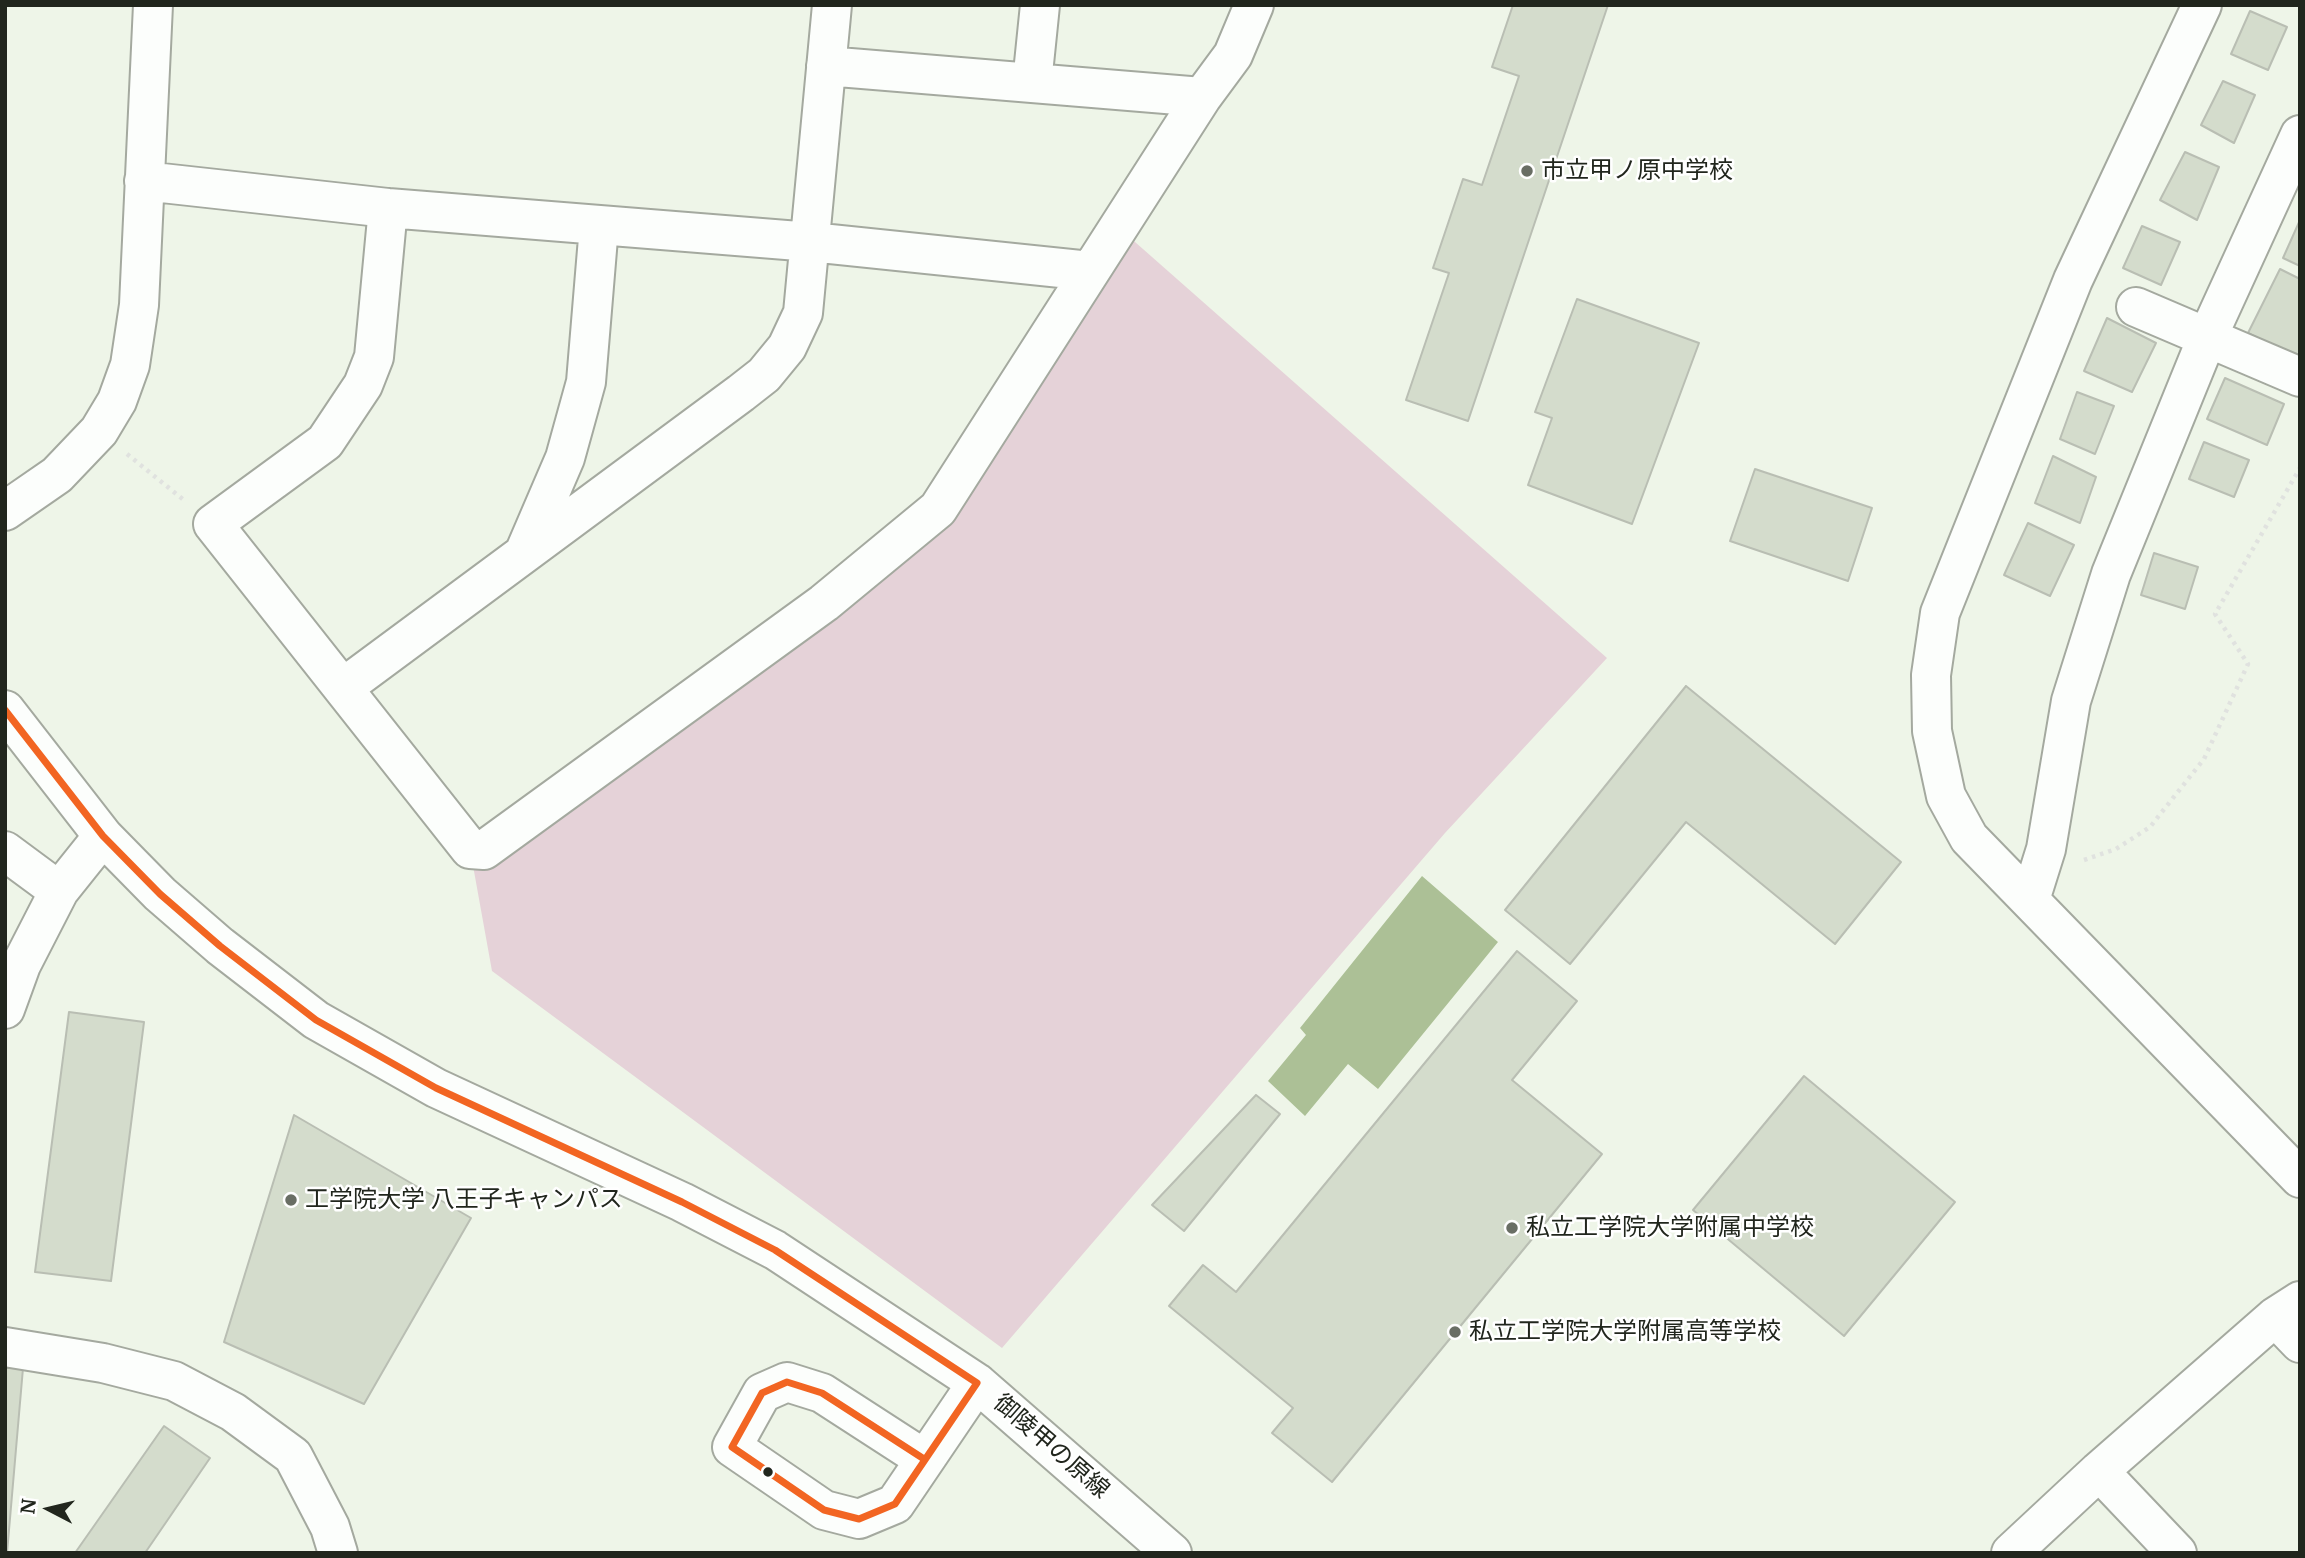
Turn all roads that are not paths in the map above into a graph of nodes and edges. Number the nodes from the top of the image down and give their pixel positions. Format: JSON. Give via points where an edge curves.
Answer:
{"nodes":[{"id":1,"x":153,"y":5,"type":"edge"},
{"id":2,"x":832,"y":5,"type":"edge"},
{"id":3,"x":1040,"y":5,"type":"edge"},
{"id":4,"x":1254,"y":5,"type":"edge"},
{"id":5,"x":2202,"y":5,"type":"edge"},
{"id":6,"x":826,"y":66,"type":"junction"},
{"id":7,"x":1032,"y":83,"type":"junction"},
{"id":8,"x":1202,"y":97,"type":"junction"},
{"id":9,"x":2300,"y":135,"type":"edge"},
{"id":10,"x":144,"y":181,"type":"junction"},
{"id":11,"x":388,"y":208,"type":"junction"},
{"id":12,"x":599,"y":226,"type":"junction"},
{"id":13,"x":811,"y":242,"type":"junction"},
{"id":14,"x":1090,"y":271,"type":"junction"},
{"id":15,"x":2136,"y":307,"type":"dead end"},
{"id":16,"x":2207,"y":338,"type":"junction"},
{"id":17,"x":2300,"y":377,"type":"edge"},
{"id":18,"x":5,"y":511,"type":"edge"},
{"id":19,"x":524,"y":553,"type":"junction"},
{"id":20,"x":344,"y":687,"type":"junction"},
{"id":21,"x":5,"y":710,"type":"edge"},
{"id":22,"x":103,"y":836,"type":"junction"},
{"id":23,"x":5,"y":851,"type":"edge"},
{"id":24,"x":2034,"y":888,"type":"junction"},
{"id":25,"x":59,"y":891,"type":"junction"},
{"id":26,"x":5,"y":1009,"type":"edge"},
{"id":27,"x":2300,"y":1178,"type":"edge"},
{"id":28,"x":2291,"y":1320,"type":"edge"},
{"id":29,"x":5,"y":1347,"type":"edge"},
{"id":30,"x":977,"y":1382,"type":"junction"},
{"id":31,"x":924,"y":1459,"type":"junction"},
{"id":32,"x":2099,"y":1471,"type":"junction"},
{"id":33,"x":338,"y":1553,"type":"edge"},
{"id":34,"x":1172,"y":1553,"type":"edge"},
{"id":35,"x":2011,"y":1553,"type":"edge"},
{"id":36,"x":2177,"y":1553,"type":"edge"}],
"edges":[{"from":1,"to":10,"type":"street"},
{"from":2,"to":6,"type":"street"},
{"from":3,"to":7,"type":"street"},
{"from":4,"to":8,"type":"street","via":[[1233,55]]},
{"from":5,"to":24,"type":"street","via":[[2073,280],[1940,613],[1931,675],[1932,720],[1946,796],[1969,838]]},
{"from":6,"to":7,"type":"street"},
{"from":6,"to":13,"type":"street"},
{"from":7,"to":8,"type":"street"},
{"from":8,"to":14,"type":"street"},
{"from":9,"to":16,"type":"street"},
{"from":10,"to":11,"type":"street"},
{"from":10,"to":18,"type":"street","via":[[139,305],[130,365],[117,401],[99,432],[57,475]]},
{"from":11,"to":12,"type":"street"},
{"from":11,"to":20,"type":"street","via":[[374,356],[363,385],[325,442],[213,524]]},
{"from":12,"to":13,"type":"street"},
{"from":12,"to":19,"type":"street","via":[[586,382],[565,458]]},
{"from":13,"to":14,"type":"street"},
{"from":13,"to":19,"type":"street","via":[[803,313],[788,347],[764,375]]},
{"from":14,"to":20,"type":"street","via":[[938,509],[824,603],[484,850],[470,849]]},
{"from":15,"to":16,"type":"street"},
{"from":16,"to":17,"type":"street"},
{"from":16,"to":24,"type":"street","via":[[2111,573],[2071,701],[2046,849]]},
{"from":19,"to":20,"type":"street"},
{"from":21,"to":22,"type":"street","name":"御陵甲の原線"},
{"from":22,"to":25,"type":"street"},
{"from":22,"to":30,"type":"street","name":"御陵甲の原線","via":[[220,946],[316,1020],[436,1088],[775,1250]]},
{"from":23,"to":25,"type":"street"},
{"from":24,"to":27,"type":"street"},
{"from":25,"to":26,"type":"street","via":[[21,965]]},
{"from":28,"to":32,"type":"street"},
{"from":29,"to":33,"type":"street","via":[[103,1363],[174,1381],[233,1412],[293,1455],[330,1527]]},
{"from":30,"to":31,"type":"street"},
{"from":30,"to":34,"type":"street","name":"御陵甲の原線"},
{"from":31,"to":31,"type":"street","via":[[895,1504],[859,1519],[824,1510],[732,1447],[762,1393],[787,1382],[822,1393]]},
{"from":32,"to":35,"type":"street"},
{"from":32,"to":36,"type":"street"}]}
